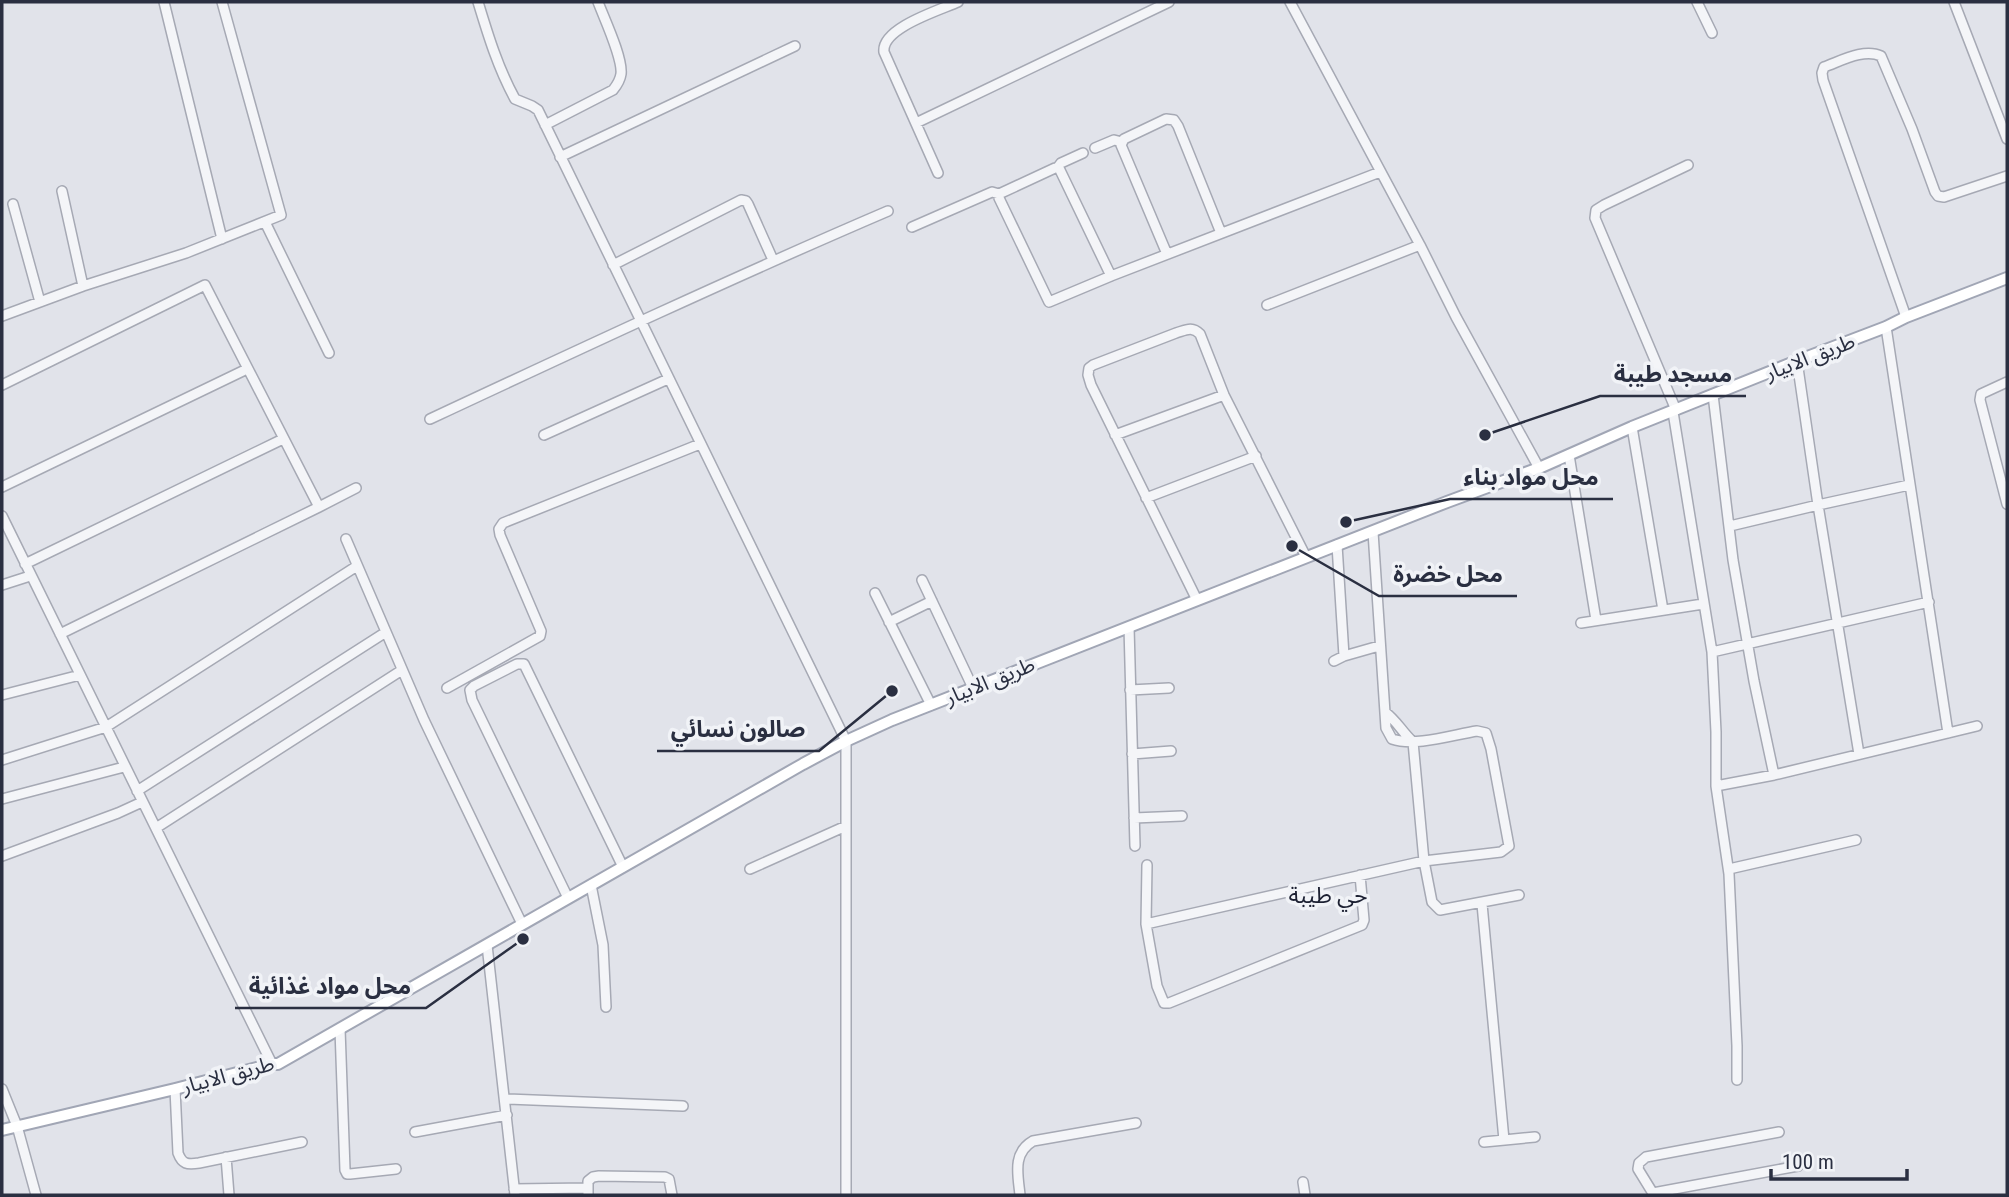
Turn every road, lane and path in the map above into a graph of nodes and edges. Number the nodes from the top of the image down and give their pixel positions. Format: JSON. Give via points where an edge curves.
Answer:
{"nodes":[{"id":1,"x":164,"y":2,"type":"edge"},
{"id":2,"x":222,"y":2,"type":"edge"},
{"id":3,"x":478,"y":2,"type":"edge"},
{"id":4,"x":598,"y":2,"type":"edge"},
{"id":5,"x":958,"y":2,"type":"edge"},
{"id":6,"x":1169,"y":2,"type":"edge"},
{"id":7,"x":1290,"y":2,"type":"edge"},
{"id":8,"x":1697,"y":2,"type":"edge"},
{"id":9,"x":1954,"y":2,"type":"edge"},
{"id":10,"x":1712,"y":33,"type":"dead end"},
{"id":11,"x":795,"y":46,"type":"dead end"},
{"id":12,"x":916,"y":123,"type":"junction"},
{"id":13,"x":545,"y":125,"type":"junction"},
{"id":14,"x":2007,"y":139,"type":"edge"},
{"id":15,"x":1122,"y":142,"type":"junction"},
{"id":16,"x":1094,"y":148,"type":"dead end"},
{"id":17,"x":1083,"y":153,"type":"dead end"},
{"id":18,"x":560,"y":157,"type":"junction"},
{"id":19,"x":1688,"y":165,"type":"dead end"},
{"id":20,"x":1058,"y":167,"type":"junction"},
{"id":21,"x":1380,"y":172,"type":"junction"},
{"id":22,"x":938,"y":173,"type":"dead end"},
{"id":23,"x":2007,"y":176,"type":"edge"},
{"id":24,"x":62,"y":191,"type":"dead end"},
{"id":25,"x":999,"y":194,"type":"junction"},
{"id":26,"x":13,"y":204,"type":"dead end"},
{"id":27,"x":888,"y":211,"type":"dead end"},
{"id":28,"x":265,"y":222,"type":"junction"},
{"id":29,"x":912,"y":227,"type":"dead end"},
{"id":30,"x":1222,"y":233,"type":"junction"},
{"id":31,"x":222,"y":239,"type":"junction"},
{"id":32,"x":1420,"y":245,"type":"junction"},
{"id":33,"x":1167,"y":254,"type":"junction"},
{"id":34,"x":774,"y":260,"type":"junction"},
{"id":35,"x":613,"y":265,"type":"junction"},
{"id":36,"x":1111,"y":276,"type":"junction"},
{"id":37,"x":2007,"y":278,"type":"edge"},
{"id":38,"x":83,"y":286,"type":"junction"},
{"id":39,"x":40,"y":302,"type":"junction"},
{"id":40,"x":1267,"y":305,"type":"dead end"},
{"id":41,"x":2,"y":316,"type":"edge"},
{"id":42,"x":1906,"y":317,"type":"junction"},
{"id":43,"x":640,"y":321,"type":"junction"},
{"id":44,"x":1886,"y":327,"type":"junction"},
{"id":45,"x":329,"y":353,"type":"dead end"},
{"id":46,"x":1797,"y":361,"type":"junction"},
{"id":47,"x":247,"y":369,"type":"junction"},
{"id":48,"x":668,"y":379,"type":"junction"},
{"id":49,"x":2007,"y":382,"type":"edge"},
{"id":50,"x":2,"y":385,"type":"edge"},
{"id":51,"x":1224,"y":395,"type":"junction"},
{"id":52,"x":1713,"y":395,"type":"junction"},
{"id":53,"x":1674,"y":411,"type":"junction"},
{"id":54,"x":430,"y":419,"type":"dead end"},
{"id":55,"x":1632,"y":427,"type":"junction"},
{"id":56,"x":544,"y":435,"type":"dead end"},
{"id":57,"x":1115,"y":435,"type":"junction"},
{"id":58,"x":283,"y":439,"type":"junction"},
{"id":59,"x":700,"y":444,"type":"junction"},
{"id":60,"x":1569,"y":455,"type":"junction"},
{"id":61,"x":1256,"y":456,"type":"junction"},
{"id":62,"x":1539,"y":468,"type":"junction"},
{"id":63,"x":1909,"y":485,"type":"junction"},
{"id":64,"x":2,"y":487,"type":"edge"},
{"id":65,"x":356,"y":488,"type":"dead end"},
{"id":66,"x":1146,"y":498,"type":"junction"},
{"id":67,"x":2007,"y":504,"type":"edge"},
{"id":68,"x":1818,"y":505,"type":"junction"},
{"id":69,"x":319,"y":508,"type":"junction"},
{"id":70,"x":2,"y":516,"type":"edge"},
{"id":71,"x":1730,"y":526,"type":"junction"},
{"id":72,"x":1373,"y":532,"type":"junction"},
{"id":73,"x":346,"y":539,"type":"dead end"},
{"id":74,"x":1337,"y":545,"type":"junction"},
{"id":75,"x":1306,"y":557,"type":"junction"},
{"id":76,"x":25,"y":564,"type":"junction"},
{"id":77,"x":358,"y":566,"type":"junction"},
{"id":78,"x":30,"y":576,"type":"junction"},
{"id":79,"x":922,"y":580,"type":"dead end"},
{"id":80,"x":2,"y":585,"type":"edge"},
{"id":81,"x":875,"y":593,"type":"dead end"},
{"id":82,"x":1197,"y":600,"type":"junction"},
{"id":83,"x":932,"y":601,"type":"junction"},
{"id":84,"x":1929,"y":602,"type":"junction"},
{"id":85,"x":1703,"y":604,"type":"junction"},
{"id":86,"x":1663,"y":610,"type":"junction"},
{"id":87,"x":1596,"y":620,"type":"junction"},
{"id":88,"x":889,"y":622,"type":"junction"},
{"id":89,"x":1581,"y":623,"type":"dead end"},
{"id":90,"x":1838,"y":623,"type":"junction"},
{"id":91,"x":1129,"y":627,"type":"junction"},
{"id":92,"x":386,"y":632,"type":"junction"},
{"id":93,"x":60,"y":634,"type":"junction"},
{"id":94,"x":1749,"y":643,"type":"junction"},
{"id":95,"x":1380,"y":646,"type":"junction"},
{"id":96,"x":1712,"y":652,"type":"junction"},
{"id":97,"x":1344,"y":656,"type":"junction"},
{"id":98,"x":1334,"y":661,"type":"dead end"},
{"id":99,"x":402,"y":670,"type":"junction"},
{"id":100,"x":80,"y":675,"type":"junction"},
{"id":101,"x":447,"y":688,"type":"dead end"},
{"id":102,"x":973,"y":688,"type":"junction"},
{"id":103,"x":1169,"y":688,"type":"dead end"},
{"id":104,"x":1130,"y":690,"type":"junction"},
{"id":105,"x":2,"y":695,"type":"edge"},
{"id":106,"x":931,"y":705,"type":"junction"},
{"id":107,"x":1977,"y":726,"type":"dead end"},
{"id":108,"x":106,"y":727,"type":"junction"},
{"id":109,"x":1948,"y":733,"type":"junction"},
{"id":110,"x":846,"y":741,"type":"junction"},
{"id":111,"x":1413,"y":742,"type":"junction"},
{"id":112,"x":1171,"y":751,"type":"dead end"},
{"id":113,"x":1132,"y":754,"type":"junction"},
{"id":114,"x":1859,"y":754,"type":"junction"},
{"id":115,"x":2,"y":760,"type":"edge"},
{"id":116,"x":124,"y":767,"type":"junction"},
{"id":117,"x":1773,"y":775,"type":"junction"},
{"id":118,"x":1716,"y":786,"type":"junction"},
{"id":119,"x":137,"y":791,"type":"junction"},
{"id":120,"x":2,"y":799,"type":"edge"},
{"id":121,"x":142,"y":802,"type":"junction"},
{"id":122,"x":1182,"y":816,"type":"dead end"},
{"id":123,"x":1134,"y":818,"type":"junction"},
{"id":124,"x":846,"y":826,"type":"junction"},
{"id":125,"x":156,"y":828,"type":"junction"},
{"id":126,"x":1856,"y":840,"type":"dead end"},
{"id":127,"x":1135,"y":846,"type":"dead end"},
{"id":128,"x":2,"y":856,"type":"edge"},
{"id":129,"x":1424,"y":861,"type":"junction"},
{"id":130,"x":1147,"y":865,"type":"dead end"},
{"id":131,"x":623,"y":867,"type":"junction"},
{"id":132,"x":750,"y":869,"type":"dead end"},
{"id":133,"x":1729,"y":869,"type":"junction"},
{"id":134,"x":1360,"y":875,"type":"junction"},
{"id":135,"x":591,"y":885,"type":"junction"},
{"id":136,"x":1519,"y":895,"type":"dead end"},
{"id":137,"x":568,"y":898,"type":"junction"},
{"id":138,"x":1482,"y":904,"type":"junction"},
{"id":139,"x":522,"y":924,"type":"junction"},
{"id":140,"x":1146,"y":924,"type":"junction"},
{"id":141,"x":487,"y":945,"type":"junction"},
{"id":142,"x":606,"y":1007,"type":"dead end"},
{"id":143,"x":340,"y":1029,"type":"junction"},
{"id":144,"x":272,"y":1064,"type":"junction"},
{"id":145,"x":1737,"y":1080,"type":"dead end"},
{"id":146,"x":2,"y":1089,"type":"edge"},
{"id":147,"x":175,"y":1089,"type":"junction"},
{"id":148,"x":505,"y":1099,"type":"junction"},
{"id":149,"x":683,"y":1106,"type":"dead end"},
{"id":150,"x":507,"y":1115,"type":"junction"},
{"id":151,"x":1136,"y":1123,"type":"dead end"},
{"id":152,"x":17,"y":1126,"type":"junction"},
{"id":153,"x":2,"y":1130,"type":"edge"},
{"id":154,"x":415,"y":1132,"type":"dead end"},
{"id":155,"x":1779,"y":1132,"type":"dead end"},
{"id":156,"x":1535,"y":1137,"type":"dead end"},
{"id":157,"x":1504,"y":1140,"type":"junction"},
{"id":158,"x":302,"y":1142,"type":"dead end"},
{"id":159,"x":1484,"y":1142,"type":"dead end"},
{"id":160,"x":226,"y":1157,"type":"junction"},
{"id":161,"x":1798,"y":1166,"type":"dead end"},
{"id":162,"x":396,"y":1169,"type":"dead end"},
{"id":163,"x":1303,"y":1182,"type":"dead end"},
{"id":164,"x":514,"y":1192,"type":"edge"},
{"id":165,"x":588,"y":1192,"type":"edge"},
{"id":166,"x":1653,"y":1194,"type":"edge"},
{"id":167,"x":36,"y":1195,"type":"edge"},
{"id":168,"x":229,"y":1195,"type":"edge"},
{"id":169,"x":672,"y":1195,"type":"edge"},
{"id":170,"x":846,"y":1195,"type":"edge"},
{"id":171,"x":1020,"y":1195,"type":"edge"},
{"id":172,"x":1305,"y":1195,"type":"edge"}],
"edges":[{"from":1,"to":31,"type":"street"},
{"from":2,"to":28,"type":"street","via":[[281,215]]},
{"from":3,"to":13,"type":"street","via":[[515,99],[538,110]]},
{"from":4,"to":13,"type":"street","via":[[621,77],[613,90]]},
{"from":5,"to":12,"type":"street","via":[[906,25],[889,35],[883,45]]},
{"from":6,"to":12,"type":"street"},
{"from":7,"to":21,"type":"street"},
{"from":8,"to":10,"type":"street"},
{"from":9,"to":14,"type":"street"},
{"from":11,"to":18,"type":"street"},
{"from":12,"to":22,"type":"street"},
{"from":13,"to":18,"type":"street"},
{"from":15,"to":16,"type":"street","via":[[1114,140]]},
{"from":15,"to":30,"type":"street","via":[[1166,119],[1174,120]]},
{"from":15,"to":33,"type":"street"},
{"from":17,"to":20,"type":"street"},
{"from":18,"to":35,"type":"street"},
{"from":19,"to":53,"type":"street","via":[[1604,205],[1596,210],[1595,218]]},
{"from":20,"to":25,"type":"street"},
{"from":20,"to":36,"type":"street"},
{"from":21,"to":30,"type":"street"},
{"from":21,"to":32,"type":"street"},
{"from":23,"to":42,"type":"street","via":[[1938,196],[1881,56],[1865,53],[1824,67],[1823,80]]},
{"from":24,"to":38,"type":"street"},
{"from":25,"to":29,"type":"street","via":[[992,192]]},
{"from":25,"to":36,"type":"street","via":[[1048,301]]},
{"from":26,"to":39,"type":"street"},
{"from":27,"to":34,"type":"street"},
{"from":28,"to":31,"type":"street"},
{"from":28,"to":45,"type":"street"},
{"from":30,"to":33,"type":"street"},
{"from":31,"to":38,"type":"street"},
{"from":32,"to":40,"type":"street"},
{"from":32,"to":62,"type":"street"},
{"from":33,"to":36,"type":"street"},
{"from":34,"to":35,"type":"street","via":[[748,204],[741,200]]},
{"from":34,"to":43,"type":"street"},
{"from":35,"to":43,"type":"street"},
{"from":37,"to":42,"type":"main road","name":"طريق الابيار"},
{"from":38,"to":39,"type":"street"},
{"from":39,"to":41,"type":"street"},
{"from":42,"to":44,"type":"main road","name":"طريق الابيار"},
{"from":43,"to":48,"type":"street"},
{"from":43,"to":54,"type":"street"},
{"from":44,"to":46,"type":"main road","name":"طريق الابيار"},
{"from":44,"to":63,"type":"street"},
{"from":46,"to":52,"type":"main road","name":"طريق الابيار"},
{"from":46,"to":68,"type":"street"},
{"from":47,"to":50,"type":"street","via":[[205,285]]},
{"from":47,"to":58,"type":"street"},
{"from":47,"to":64,"type":"street"},
{"from":48,"to":56,"type":"street"},
{"from":48,"to":59,"type":"street"},
{"from":49,"to":67,"type":"street","via":[[1981,394],[1980,400]]},
{"from":51,"to":57,"type":"street"},
{"from":51,"to":57,"type":"street","via":[[1200,334],[1190,329],[1176,333],[1089,368],[1091,385]]},
{"from":51,"to":61,"type":"street"},
{"from":52,"to":53,"type":"main road","name":"طريق الابيار"},
{"from":52,"to":71,"type":"street"},
{"from":53,"to":55,"type":"main road","name":"طريق الابيار"},
{"from":53,"to":85,"type":"street"},
{"from":55,"to":60,"type":"main road","name":"طريق الابيار"},
{"from":55,"to":86,"type":"street"},
{"from":57,"to":66,"type":"street"},
{"from":58,"to":69,"type":"street"},
{"from":58,"to":76,"type":"street"},
{"from":59,"to":101,"type":"street","via":[[503,523],[500,535],[540,636]]},
{"from":59,"to":110,"type":"street"},
{"from":60,"to":62,"type":"main road","name":"طريق الابيار"},
{"from":60,"to":87,"type":"street"},
{"from":61,"to":66,"type":"street"},
{"from":61,"to":75,"type":"street"},
{"from":62,"to":72,"type":"main road","name":"طريق الابيار"},
{"from":63,"to":68,"type":"street"},
{"from":63,"to":84,"type":"street"},
{"from":65,"to":69,"type":"street"},
{"from":66,"to":82,"type":"street"},
{"from":68,"to":71,"type":"street"},
{"from":68,"to":90,"type":"street"},
{"from":69,"to":93,"type":"street"},
{"from":70,"to":76,"type":"street"},
{"from":71,"to":94,"type":"street"},
{"from":72,"to":74,"type":"main road","name":"طريق الابيار"},
{"from":72,"to":95,"type":"street"},
{"from":73,"to":77,"type":"street"},
{"from":74,"to":75,"type":"main road","name":"طريق الابيار"},
{"from":74,"to":97,"type":"street"},
{"from":75,"to":82,"type":"main road","name":"طريق الابيار"},
{"from":76,"to":78,"type":"street"},
{"from":77,"to":92,"type":"street"},
{"from":77,"to":108,"type":"street"},
{"from":78,"to":80,"type":"street"},
{"from":78,"to":93,"type":"street"},
{"from":79,"to":83,"type":"street"},
{"from":81,"to":88,"type":"street"},
{"from":82,"to":91,"type":"main road","name":"طريق الابيار"},
{"from":83,"to":88,"type":"street"},
{"from":83,"to":102,"type":"street"},
{"from":84,"to":90,"type":"street"},
{"from":84,"to":109,"type":"street"},
{"from":85,"to":86,"type":"street"},
{"from":85,"to":96,"type":"street"},
{"from":86,"to":87,"type":"street"},
{"from":87,"to":89,"type":"street"},
{"from":88,"to":106,"type":"street"},
{"from":90,"to":94,"type":"street"},
{"from":90,"to":114,"type":"street"},
{"from":91,"to":102,"type":"main road","name":"طريق الابيار"},
{"from":91,"to":104,"type":"street"},
{"from":92,"to":99,"type":"street"},
{"from":92,"to":119,"type":"street"},
{"from":93,"to":100,"type":"street"},
{"from":94,"to":96,"type":"street"},
{"from":94,"to":117,"type":"street"},
{"from":95,"to":97,"type":"street"},
{"from":95,"to":111,"type":"street","via":[[1386,728],[1392,739]]},
{"from":96,"to":118,"type":"street"},
{"from":97,"to":98,"type":"street"},
{"from":99,"to":125,"type":"street"},
{"from":99,"to":139,"type":"street"},
{"from":100,"to":105,"type":"street"},
{"from":100,"to":108,"type":"street"},
{"from":102,"to":106,"type":"main road","name":"طريق الابيار"},
{"from":103,"to":104,"type":"street"},
{"from":104,"to":113,"type":"street"},
{"from":106,"to":110,"type":"main road","name":"طريق الابيار"},
{"from":107,"to":109,"type":"street"},
{"from":108,"to":115,"type":"street"},
{"from":108,"to":116,"type":"street"},
{"from":109,"to":114,"type":"street"},
{"from":110,"to":124,"type":"street"},
{"from":110,"to":131,"type":"main road","name":"طريق الابيار"},
{"from":111,"to":129,"type":"street"},
{"from":111,"to":129,"type":"street","via":[[1486,733],[1509,846],[1501,852]]},
{"from":112,"to":113,"type":"street"},
{"from":113,"to":123,"type":"street"},
{"from":114,"to":117,"type":"street"},
{"from":116,"to":119,"type":"street"},
{"from":116,"to":120,"type":"street"},
{"from":117,"to":118,"type":"street"},
{"from":118,"to":133,"type":"street"},
{"from":119,"to":121,"type":"street"},
{"from":121,"to":125,"type":"street"},
{"from":121,"to":128,"type":"street"},
{"from":122,"to":123,"type":"street"},
{"from":123,"to":127,"type":"street"},
{"from":124,"to":132,"type":"street"},
{"from":124,"to":170,"type":"street"},
{"from":125,"to":144,"type":"street"},
{"from":126,"to":133,"type":"street"},
{"from":129,"to":134,"type":"street"},
{"from":129,"to":138,"type":"street","via":[[1434,906],[1440,910]]},
{"from":130,"to":140,"type":"street"},
{"from":131,"to":135,"type":"main road","name":"طريق الابيار"},
{"from":131,"to":137,"type":"street","via":[[524,664],[474,686],[472,700]]},
{"from":133,"to":145,"type":"street"},
{"from":134,"to":140,"type":"street"},
{"from":134,"to":140,"type":"street","via":[[1362,925],[1171,1003],[1164,1003],[1160,996]]},
{"from":135,"to":137,"type":"main road","name":"طريق الابيار"},
{"from":135,"to":142,"type":"street","via":[[603,945]]},
{"from":136,"to":138,"type":"street"},
{"from":137,"to":139,"type":"main road","name":"طريق الابيار"},
{"from":138,"to":157,"type":"street"},
{"from":139,"to":141,"type":"main road","name":"طريق الابيار"},
{"from":141,"to":143,"type":"main road","name":"طريق الابيار"},
{"from":141,"to":148,"type":"street"},
{"from":143,"to":144,"type":"main road","name":"طريق الابيار"},
{"from":143,"to":162,"type":"street","via":[[345,1170],[350,1174]]},
{"from":144,"to":147,"type":"main road","name":"طريق الابيار"},
{"from":146,"to":152,"type":"street"},
{"from":147,"to":152,"type":"main road","name":"طريق الابيار"},
{"from":147,"to":160,"type":"street","via":[[181,1161],[191,1165]]},
{"from":148,"to":149,"type":"street"},
{"from":148,"to":150,"type":"street"},
{"from":150,"to":154,"type":"street"},
{"from":150,"to":164,"type":"street"},
{"from":151,"to":171,"type":"street","via":[[1033,1141],[1019,1157]]},
{"from":152,"to":153,"type":"main road","name":"طريق الابيار"},
{"from":152,"to":167,"type":"street"},
{"from":155,"to":166,"type":"street","via":[[1646,1157],[1638,1169]]},
{"from":156,"to":157,"type":"street"},
{"from":157,"to":159,"type":"street"},
{"from":158,"to":160,"type":"street"},
{"from":160,"to":168,"type":"street"},
{"from":161,"to":166,"type":"street"},
{"from":163,"to":172,"type":"street"},
{"from":164,"to":165,"type":"street"},
{"from":165,"to":169,"type":"street","via":[[593,1177],[664,1177],[669,1179]]}]}
